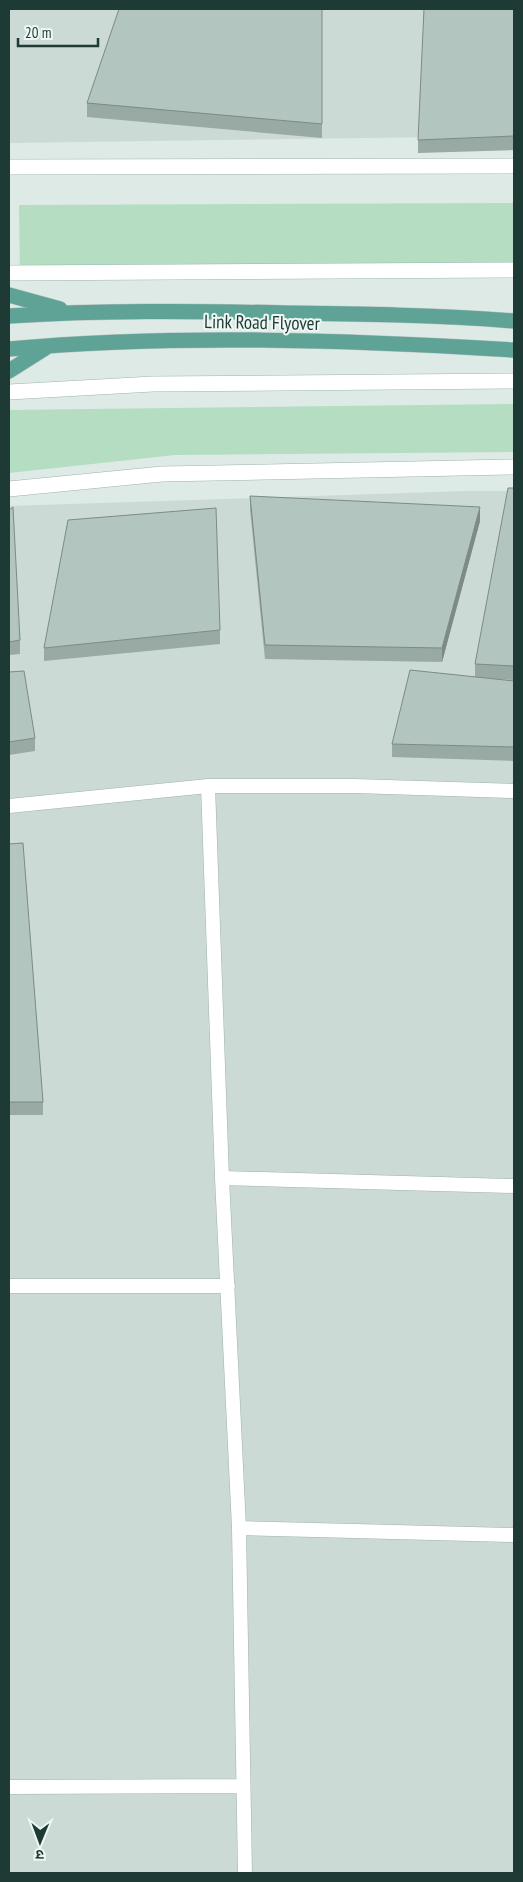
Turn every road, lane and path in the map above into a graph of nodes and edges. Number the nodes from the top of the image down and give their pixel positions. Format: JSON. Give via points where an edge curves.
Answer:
{"nodes":[{"id":1,"x":514,"y":166,"type":"edge"},
{"id":2,"x":9,"y":167,"type":"edge"},
{"id":3,"x":514,"y":270,"type":"edge"},
{"id":4,"x":9,"y":273,"type":"edge"},
{"id":5,"x":9,"y":295,"type":"edge"},
{"id":6,"x":69,"y":312,"type":"junction"},
{"id":7,"x":9,"y":316,"type":"edge"},
{"id":8,"x":514,"y":321,"type":"edge"},
{"id":9,"x":50,"y":345,"type":"junction"},
{"id":10,"x":9,"y":349,"type":"edge"},
{"id":11,"x":514,"y":350,"type":"edge"},
{"id":12,"x":9,"y":371,"type":"edge"},
{"id":13,"x":514,"y":380,"type":"edge"},
{"id":14,"x":9,"y":392,"type":"edge"},
{"id":15,"x":514,"y":467,"type":"edge"},
{"id":16,"x":9,"y":489,"type":"edge"},
{"id":17,"x":208,"y":786,"type":"junction"},
{"id":18,"x":514,"y":791,"type":"edge"},
{"id":19,"x":9,"y":806,"type":"edge"},
{"id":20,"x":222,"y":1178,"type":"junction"},
{"id":21,"x":514,"y":1186,"type":"edge"},
{"id":22,"x":9,"y":1286,"type":"edge"},
{"id":23,"x":228,"y":1286,"type":"junction"},
{"id":24,"x":239,"y":1528,"type":"junction"},
{"id":25,"x":514,"y":1535,"type":"edge"},
{"id":26,"x":243,"y":1786,"type":"junction"},
{"id":27,"x":9,"y":1787,"type":"edge"},
{"id":28,"x":245,"y":1873,"type":"edge"}],
"edges":[{"from":1,"to":2,"type":"street"},
{"from":3,"to":4,"type":"street"},
{"from":5,"to":6,"type":"main road"},
{"from":6,"to":7,"type":"main road","name":"Link Road Flyover"},
{"from":6,"to":8,"type":"main road","name":"Link Road Flyover","via":[[448,316]]},
{"from":9,"to":10,"type":"main road","name":"Link Road Flyover"},
{"from":9,"to":11,"type":"main road","name":"Link Road Flyover","via":[[246,340]]},
{"from":9,"to":12,"type":"main road"},
{"from":13,"to":14,"type":"street","via":[[152,384]]},
{"from":15,"to":16,"type":"street","via":[[162,474]]},
{"from":17,"to":18,"type":"lane"},
{"from":17,"to":19,"type":"lane"},
{"from":17,"to":20,"type":"lane"},
{"from":20,"to":21,"type":"lane"},
{"from":20,"to":23,"type":"lane"},
{"from":22,"to":23,"type":"lane"},
{"from":23,"to":24,"type":"lane"},
{"from":24,"to":25,"type":"lane"},
{"from":24,"to":26,"type":"lane"},
{"from":26,"to":27,"type":"lane"},
{"from":26,"to":28,"type":"lane"}]}
